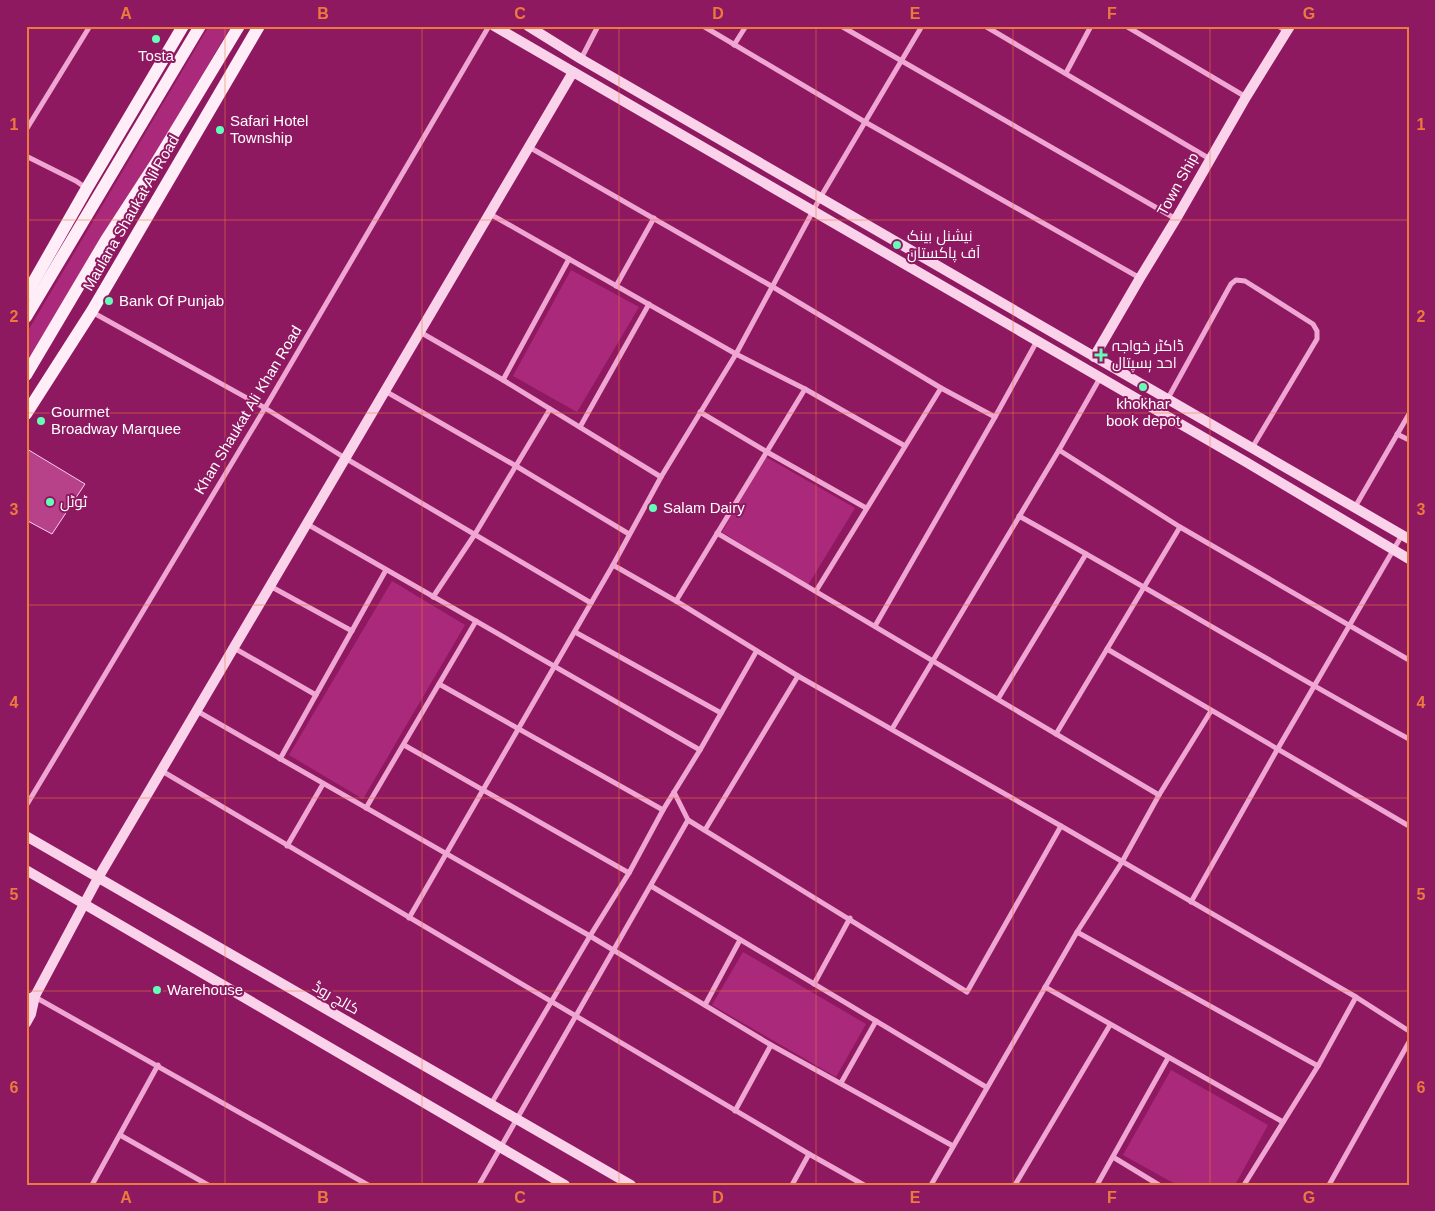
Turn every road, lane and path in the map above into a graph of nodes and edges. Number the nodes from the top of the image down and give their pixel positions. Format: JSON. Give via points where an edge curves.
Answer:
{"nodes":[{"id":1,"x":90,"y":26,"type":"edge"},
{"id":2,"x":183,"y":26,"type":"edge"},
{"id":3,"x":200,"y":26,"type":"edge"},
{"id":4,"x":239,"y":26,"type":"edge"},
{"id":5,"x":260,"y":26,"type":"edge"},
{"id":6,"x":489,"y":26,"type":"edge"},
{"id":7,"x":494,"y":26,"type":"edge"},
{"id":8,"x":528,"y":26,"type":"edge"},
{"id":9,"x":598,"y":26,"type":"edge"},
{"id":10,"x":702,"y":26,"type":"edge"},
{"id":11,"x":746,"y":26,"type":"edge"},
{"id":12,"x":841,"y":26,"type":"edge"},
{"id":13,"x":922,"y":26,"type":"edge"},
{"id":14,"x":985,"y":26,"type":"edge"},
{"id":15,"x":1091,"y":26,"type":"edge"},
{"id":16,"x":1126,"y":26,"type":"edge"},
{"id":17,"x":1285,"y":28,"type":"edge"},
{"id":18,"x":734,"y":45,"type":"junction"},
{"id":19,"x":581,"y":59,"type":"junction"},
{"id":20,"x":902,"y":61,"type":"junction"},
{"id":21,"x":573,"y":72,"type":"junction"},
{"id":22,"x":1066,"y":73,"type":"junction"},
{"id":23,"x":1246,"y":97,"type":"junction"},
{"id":24,"x":865,"y":122,"type":"junction"},
{"id":25,"x":26,"y":130,"type":"edge"},
{"id":26,"x":529,"y":147,"type":"junction"},
{"id":27,"x":26,"y":156,"type":"edge"},
{"id":28,"x":1210,"y":159,"type":"junction"},
{"id":29,"x":87,"y":188,"type":"junction"},
{"id":30,"x":820,"y":198,"type":"junction"},
{"id":31,"x":813,"y":212,"type":"junction"},
{"id":32,"x":490,"y":214,"type":"junction"},
{"id":33,"x":654,"y":218,"type":"junction"},
{"id":34,"x":1176,"y":219,"type":"junction"},
{"id":35,"x":569,"y":259,"type":"junction"},
{"id":36,"x":1140,"y":278,"type":"junction"},
{"id":37,"x":616,"y":286,"type":"junction"},
{"id":38,"x":773,"y":287,"type":"junction"},
{"id":39,"x":26,"y":294,"type":"edge"},
{"id":40,"x":648,"y":304,"type":"junction"},
{"id":41,"x":92,"y":311,"type":"junction"},
{"id":42,"x":26,"y":317,"type":"edge"},
{"id":43,"x":420,"y":332,"type":"junction"},
{"id":44,"x":1037,"y":340,"type":"junction"},
{"id":45,"x":736,"y":354,"type":"junction"},
{"id":46,"x":1094,"y":357,"type":"junction"},
{"id":47,"x":26,"y":375,"type":"edge"},
{"id":48,"x":1100,"y":378,"type":"junction"},
{"id":49,"x":503,"y":380,"type":"junction"},
{"id":50,"x":941,"y":388,"type":"junction"},
{"id":51,"x":805,"y":389,"type":"junction"},
{"id":52,"x":385,"y":391,"type":"junction"},
{"id":53,"x":1167,"y":400,"type":"junction"},
{"id":54,"x":265,"y":408,"type":"junction"},
{"id":55,"x":550,"y":409,"type":"junction"},
{"id":56,"x":700,"y":412,"type":"junction"},
{"id":57,"x":26,"y":413,"type":"edge"},
{"id":58,"x":1409,"y":414,"type":"edge"},
{"id":59,"x":995,"y":417,"type":"junction"},
{"id":60,"x":580,"y":427,"type":"junction"},
{"id":61,"x":1397,"y":434,"type":"junction"},
{"id":62,"x":1409,"y":440,"type":"edge"},
{"id":63,"x":904,"y":446,"type":"junction"},
{"id":64,"x":1252,"y":448,"type":"junction"},
{"id":65,"x":1059,"y":450,"type":"junction"},
{"id":66,"x":766,"y":452,"type":"junction"},
{"id":67,"x":345,"y":458,"type":"junction"},
{"id":68,"x":516,"y":466,"type":"junction"},
{"id":69,"x":662,"y":477,"type":"junction"},
{"id":70,"x":1355,"y":507,"type":"junction"},
{"id":71,"x":866,"y":508,"type":"junction"},
{"id":72,"x":1020,"y":516,"type":"junction"},
{"id":73,"x":306,"y":524,"type":"junction"},
{"id":74,"x":1180,"y":527,"type":"junction"},
{"id":75,"x":718,"y":533,"type":"junction"},
{"id":76,"x":475,"y":534,"type":"junction"},
{"id":77,"x":629,"y":534,"type":"junction"},
{"id":78,"x":1405,"y":537,"type":"edge"},
{"id":79,"x":1394,"y":550,"type":"junction"},
{"id":80,"x":1086,"y":554,"type":"junction"},
{"id":81,"x":1409,"y":559,"type":"edge"},
{"id":82,"x":613,"y":565,"type":"junction"},
{"id":83,"x":386,"y":570,"type":"junction"},
{"id":84,"x":270,"y":586,"type":"junction"},
{"id":85,"x":1145,"y":586,"type":"junction"},
{"id":86,"x":816,"y":591,"type":"junction"},
{"id":87,"x":433,"y":597,"type":"junction"},
{"id":88,"x":676,"y":601,"type":"junction"},
{"id":89,"x":591,"y":604,"type":"junction"},
{"id":90,"x":476,"y":621,"type":"junction"},
{"id":91,"x":875,"y":626,"type":"junction"},
{"id":92,"x":1350,"y":626,"type":"junction"},
{"id":93,"x":352,"y":631,"type":"junction"},
{"id":94,"x":575,"y":632,"type":"junction"},
{"id":95,"x":234,"y":648,"type":"junction"},
{"id":96,"x":1107,"y":649,"type":"junction"},
{"id":97,"x":756,"y":652,"type":"junction"},
{"id":98,"x":933,"y":660,"type":"junction"},
{"id":99,"x":1409,"y":660,"type":"edge"},
{"id":100,"x":555,"y":667,"type":"junction"},
{"id":101,"x":798,"y":676,"type":"junction"},
{"id":102,"x":439,"y":684,"type":"junction"},
{"id":103,"x":1314,"y":687,"type":"junction"},
{"id":104,"x":316,"y":695,"type":"junction"},
{"id":105,"x":998,"y":699,"type":"junction"},
{"id":106,"x":197,"y":711,"type":"junction"},
{"id":107,"x":1211,"y":711,"type":"junction"},
{"id":108,"x":721,"y":713,"type":"junction"},
{"id":109,"x":519,"y":729,"type":"junction"},
{"id":110,"x":892,"y":729,"type":"junction"},
{"id":111,"x":1056,"y":734,"type":"junction"},
{"id":112,"x":1409,"y":740,"type":"edge"},
{"id":113,"x":404,"y":745,"type":"junction"},
{"id":114,"x":700,"y":750,"type":"junction"},
{"id":115,"x":1277,"y":750,"type":"junction"},
{"id":116,"x":280,"y":759,"type":"junction"},
{"id":117,"x":162,"y":771,"type":"junction"},
{"id":118,"x":323,"y":784,"type":"junction"},
{"id":119,"x":483,"y":790,"type":"junction"},
{"id":120,"x":674,"y":792,"type":"junction"},
{"id":121,"x":1159,"y":795,"type":"junction"},
{"id":122,"x":26,"y":806,"type":"edge"},
{"id":123,"x":366,"y":808,"type":"junction"},
{"id":124,"x":663,"y":810,"type":"junction"},
{"id":125,"x":688,"y":820,"type":"junction"},
{"id":126,"x":1061,"y":826,"type":"junction"},
{"id":127,"x":1409,"y":826,"type":"edge"},
{"id":128,"x":705,"y":830,"type":"junction"},
{"id":129,"x":26,"y":836,"type":"edge"},
{"id":130,"x":287,"y":846,"type":"junction"},
{"id":131,"x":446,"y":854,"type":"junction"},
{"id":132,"x":1122,"y":862,"type":"junction"},
{"id":133,"x":26,"y":870,"type":"edge"},
{"id":134,"x":629,"y":873,"type":"junction"},
{"id":135,"x":98,"y":878,"type":"junction"},
{"id":136,"x":651,"y":886,"type":"junction"},
{"id":137,"x":1191,"y":902,"type":"junction"},
{"id":138,"x":85,"y":905,"type":"junction"},
{"id":139,"x":409,"y":918,"type":"junction"},
{"id":140,"x":850,"y":918,"type":"junction"},
{"id":141,"x":1077,"y":932,"type":"junction"},
{"id":142,"x":590,"y":936,"type":"junction"},
{"id":143,"x":740,"y":940,"type":"junction"},
{"id":144,"x":614,"y":950,"type":"junction"},
{"id":145,"x":814,"y":984,"type":"junction"},
{"id":146,"x":1045,"y":988,"type":"junction"},
{"id":147,"x":1356,"y":997,"type":"junction"},
{"id":148,"x":30,"y":998,"type":"edge"},
{"id":149,"x":551,"y":1001,"type":"junction"},
{"id":150,"x":705,"y":1005,"type":"junction"},
{"id":151,"x":575,"y":1016,"type":"junction"},
{"id":152,"x":876,"y":1021,"type":"junction"},
{"id":153,"x":26,"y":1022,"type":"edge"},
{"id":154,"x":1110,"y":1025,"type":"junction"},
{"id":155,"x":1409,"y":1031,"type":"edge"},
{"id":156,"x":1409,"y":1042,"type":"edge"},
{"id":157,"x":771,"y":1044,"type":"junction"},
{"id":158,"x":1168,"y":1058,"type":"junction"},
{"id":159,"x":158,"y":1065,"type":"junction"},
{"id":160,"x":1318,"y":1066,"type":"junction"},
{"id":161,"x":841,"y":1083,"type":"junction"},
{"id":162,"x":986,"y":1087,"type":"junction"},
{"id":163,"x":490,"y":1104,"type":"junction"},
{"id":164,"x":736,"y":1111,"type":"junction"},
{"id":165,"x":517,"y":1119,"type":"junction"},
{"id":166,"x":1282,"y":1122,"type":"junction"},
{"id":167,"x":120,"y":1135,"type":"junction"},
{"id":168,"x":954,"y":1146,"type":"junction"},
{"id":169,"x":500,"y":1147,"type":"junction"},
{"id":170,"x":808,"y":1154,"type":"junction"},
{"id":171,"x":1112,"y":1157,"type":"junction"},
{"id":172,"x":366,"y":1184,"type":"edge"},
{"id":173,"x":92,"y":1185,"type":"edge"},
{"id":174,"x":208,"y":1185,"type":"edge"},
{"id":175,"x":478,"y":1185,"type":"edge"},
{"id":176,"x":565,"y":1185,"type":"edge"},
{"id":177,"x":631,"y":1185,"type":"edge"},
{"id":178,"x":792,"y":1185,"type":"edge"},
{"id":179,"x":864,"y":1185,"type":"edge"},
{"id":180,"x":931,"y":1185,"type":"edge"},
{"id":181,"x":1015,"y":1185,"type":"edge"},
{"id":182,"x":1097,"y":1185,"type":"edge"},
{"id":183,"x":1159,"y":1185,"type":"edge"},
{"id":184,"x":1244,"y":1185,"type":"edge"},
{"id":185,"x":1329,"y":1185,"type":"edge"}],
"edges":[{"from":1,"to":25,"type":"street"},
{"from":2,"to":29,"type":"main road"},
{"from":3,"to":42,"type":"main road"},
{"from":4,"to":47,"type":"main road"},
{"from":5,"to":41,"type":"main road","name":"Maulana Shaukat Ali Road"},
{"from":6,"to":54,"type":"street","name":"Khan Shaukat Ali Khan Road"},
{"from":7,"to":21,"type":"main road"},
{"from":8,"to":19,"type":"main road"},
{"from":9,"to":19,"type":"street"},
{"from":10,"to":18,"type":"street"},
{"from":11,"to":18,"type":"street"},
{"from":12,"to":20,"type":"street"},
{"from":13,"to":20,"type":"street"},
{"from":14,"to":22,"type":"street"},
{"from":15,"to":22,"type":"street"},
{"from":16,"to":23,"type":"street"},
{"from":17,"to":23,"type":"main road","name":"Town Ship"},
{"from":18,"to":24,"type":"street"},
{"from":19,"to":30,"type":"main road"},
{"from":20,"to":24,"type":"street"},
{"from":20,"to":34,"type":"street"},
{"from":21,"to":26,"type":"main road"},
{"from":21,"to":31,"type":"main road"},
{"from":22,"to":28,"type":"street"},
{"from":23,"to":28,"type":"main road","name":"Town Ship"},
{"from":24,"to":30,"type":"street"},
{"from":24,"to":36,"type":"street"},
{"from":26,"to":32,"type":"main road"},
{"from":26,"to":33,"type":"street"},
{"from":27,"to":29,"type":"street"},
{"from":28,"to":34,"type":"main road","name":"Town Ship"},
{"from":29,"to":39,"type":"main road"},
{"from":30,"to":31,"type":"street"},
{"from":30,"to":46,"type":"main road"},
{"from":31,"to":38,"type":"street"},
{"from":31,"to":44,"type":"main road"},
{"from":32,"to":35,"type":"street"},
{"from":32,"to":43,"type":"main road"},
{"from":33,"to":37,"type":"street"},
{"from":33,"to":38,"type":"street"},
{"from":34,"to":36,"type":"main road","name":"Town Ship"},
{"from":35,"to":37,"type":"street"},
{"from":35,"to":49,"type":"street"},
{"from":36,"to":46,"type":"main road","name":"Town Ship"},
{"from":37,"to":40,"type":"street"},
{"from":38,"to":45,"type":"street"},
{"from":38,"to":50,"type":"street"},
{"from":40,"to":45,"type":"street"},
{"from":40,"to":60,"type":"street"},
{"from":41,"to":54,"type":"street"},
{"from":41,"to":57,"type":"main road","name":"Maulana Shaukat Ali Road"},
{"from":43,"to":49,"type":"street"},
{"from":43,"to":52,"type":"main road"},
{"from":44,"to":48,"type":"main road"},
{"from":44,"to":59,"type":"street"},
{"from":45,"to":51,"type":"street"},
{"from":45,"to":56,"type":"street"},
{"from":46,"to":53,"type":"main road"},
{"from":48,"to":65,"type":"street"},
{"from":48,"to":79,"type":"main road"},
{"from":49,"to":55,"type":"street"},
{"from":50,"to":59,"type":"street"},
{"from":50,"to":63,"type":"street"},
{"from":51,"to":63,"type":"street"},
{"from":51,"to":66,"type":"street"},
{"from":52,"to":67,"type":"main road"},
{"from":52,"to":68,"type":"street"},
{"from":53,"to":64,"type":"main road"},
{"from":53,"to":64,"type":"street","via":[[1231,284],[1236,280],[1244,281],[1313,324],[1317,331],[1317,339]]},
{"from":54,"to":67,"type":"street"},
{"from":54,"to":122,"type":"street","name":"Khan Shaukat Ali Khan Road"},
{"from":55,"to":60,"type":"street"},
{"from":55,"to":68,"type":"street"},
{"from":56,"to":66,"type":"street"},
{"from":56,"to":69,"type":"street"},
{"from":58,"to":61,"type":"street"},
{"from":59,"to":91,"type":"street"},
{"from":60,"to":69,"type":"street"},
{"from":61,"to":62,"type":"street"},
{"from":61,"to":70,"type":"street"},
{"from":63,"to":71,"type":"street"},
{"from":64,"to":70,"type":"main road"},
{"from":65,"to":72,"type":"street"},
{"from":65,"to":74,"type":"street"},
{"from":66,"to":71,"type":"street"},
{"from":66,"to":75,"type":"street"},
{"from":67,"to":73,"type":"main road"},
{"from":67,"to":76,"type":"street"},
{"from":68,"to":76,"type":"street"},
{"from":68,"to":77,"type":"street"},
{"from":69,"to":77,"type":"street"},
{"from":70,"to":78,"type":"main road"},
{"from":71,"to":86,"type":"street"},
{"from":72,"to":80,"type":"street"},
{"from":72,"to":98,"type":"street"},
{"from":73,"to":83,"type":"street"},
{"from":73,"to":84,"type":"main road"},
{"from":74,"to":85,"type":"street"},
{"from":74,"to":92,"type":"street"},
{"from":75,"to":86,"type":"street"},
{"from":75,"to":88,"type":"street"},
{"from":76,"to":87,"type":"street"},
{"from":76,"to":89,"type":"street"},
{"from":77,"to":82,"type":"street"},
{"from":78,"to":79,"type":"street"},
{"from":79,"to":81,"type":"main road"},
{"from":79,"to":92,"type":"street"},
{"from":80,"to":85,"type":"street"},
{"from":80,"to":105,"type":"street"},
{"from":82,"to":88,"type":"street"},
{"from":82,"to":89,"type":"street"},
{"from":83,"to":87,"type":"street"},
{"from":83,"to":93,"type":"street"},
{"from":84,"to":93,"type":"street"},
{"from":84,"to":95,"type":"main road"},
{"from":85,"to":96,"type":"street"},
{"from":85,"to":103,"type":"street"},
{"from":86,"to":91,"type":"street"},
{"from":87,"to":90,"type":"street"},
{"from":88,"to":97,"type":"street"},
{"from":89,"to":94,"type":"street"},
{"from":90,"to":100,"type":"street"},
{"from":90,"to":102,"type":"street"},
{"from":91,"to":98,"type":"street"},
{"from":92,"to":99,"type":"street"},
{"from":92,"to":103,"type":"street"},
{"from":93,"to":104,"type":"street"},
{"from":94,"to":100,"type":"street"},
{"from":94,"to":108,"type":"street"},
{"from":95,"to":104,"type":"street"},
{"from":95,"to":106,"type":"main road"},
{"from":96,"to":107,"type":"street"},
{"from":96,"to":111,"type":"street"},
{"from":97,"to":101,"type":"street"},
{"from":97,"to":108,"type":"street"},
{"from":98,"to":105,"type":"street"},
{"from":98,"to":110,"type":"street"},
{"from":100,"to":109,"type":"street"},
{"from":100,"to":114,"type":"street"},
{"from":101,"to":110,"type":"street"},
{"from":101,"to":128,"type":"street"},
{"from":102,"to":109,"type":"street"},
{"from":102,"to":113,"type":"street"},
{"from":103,"to":112,"type":"street"},
{"from":103,"to":115,"type":"street"},
{"from":104,"to":116,"type":"street"},
{"from":105,"to":111,"type":"street"},
{"from":106,"to":116,"type":"street"},
{"from":106,"to":117,"type":"main road"},
{"from":107,"to":115,"type":"street"},
{"from":107,"to":121,"type":"street"},
{"from":108,"to":114,"type":"street"},
{"from":109,"to":119,"type":"street"},
{"from":109,"to":124,"type":"street"},
{"from":110,"to":126,"type":"street"},
{"from":111,"to":121,"type":"street"},
{"from":113,"to":119,"type":"street"},
{"from":113,"to":123,"type":"street"},
{"from":114,"to":120,"type":"street"},
{"from":115,"to":127,"type":"street"},
{"from":115,"to":137,"type":"street"},
{"from":116,"to":118,"type":"street"},
{"from":117,"to":130,"type":"street"},
{"from":117,"to":135,"type":"main road"},
{"from":118,"to":123,"type":"street"},
{"from":118,"to":130,"type":"street"},
{"from":119,"to":131,"type":"street"},
{"from":119,"to":134,"type":"street"},
{"from":120,"to":124,"type":"street"},
{"from":120,"to":125,"type":"street"},
{"from":121,"to":132,"type":"street"},
{"from":123,"to":131,"type":"street"},
{"from":124,"to":134,"type":"street"},
{"from":125,"to":128,"type":"street"},
{"from":125,"to":136,"type":"street"},
{"from":126,"to":132,"type":"street"},
{"from":126,"to":140,"type":"street","via":[[967,992]]},
{"from":128,"to":140,"type":"street"},
{"from":129,"to":135,"type":"main road","name":"کالج روڈ"},
{"from":130,"to":139,"type":"street"},
{"from":131,"to":139,"type":"street"},
{"from":131,"to":142,"type":"street"},
{"from":132,"to":137,"type":"street"},
{"from":132,"to":141,"type":"street"},
{"from":133,"to":138,"type":"main road"},
{"from":134,"to":142,"type":"street"},
{"from":135,"to":138,"type":"main road"},
{"from":135,"to":163,"type":"main road","name":"کالج روڈ"},
{"from":136,"to":143,"type":"street"},
{"from":136,"to":144,"type":"street"},
{"from":137,"to":147,"type":"street"},
{"from":138,"to":148,"type":"main road"},
{"from":138,"to":169,"type":"main road"},
{"from":139,"to":149,"type":"street"},
{"from":140,"to":145,"type":"street"},
{"from":141,"to":146,"type":"street"},
{"from":141,"to":160,"type":"street"},
{"from":142,"to":144,"type":"street"},
{"from":142,"to":149,"type":"street"},
{"from":143,"to":145,"type":"street"},
{"from":143,"to":150,"type":"street"},
{"from":144,"to":150,"type":"street"},
{"from":144,"to":151,"type":"street"},
{"from":145,"to":152,"type":"street"},
{"from":146,"to":154,"type":"street"},
{"from":146,"to":162,"type":"street"},
{"from":147,"to":155,"type":"street"},
{"from":147,"to":160,"type":"street"},
{"from":148,"to":153,"type":"main road","via":[[31,1014]]},
{"from":148,"to":159,"type":"street"},
{"from":149,"to":151,"type":"street"},
{"from":149,"to":163,"type":"street"},
{"from":150,"to":157,"type":"street"},
{"from":151,"to":164,"type":"street"},
{"from":151,"to":165,"type":"street"},
{"from":152,"to":161,"type":"street"},
{"from":152,"to":162,"type":"street"},
{"from":154,"to":158,"type":"street"},
{"from":154,"to":181,"type":"street"},
{"from":156,"to":185,"type":"street"},
{"from":157,"to":161,"type":"street"},
{"from":157,"to":164,"type":"street"},
{"from":158,"to":166,"type":"street"},
{"from":158,"to":171,"type":"street"},
{"from":159,"to":167,"type":"street"},
{"from":159,"to":172,"type":"street"},
{"from":160,"to":166,"type":"street"},
{"from":161,"to":168,"type":"street"},
{"from":162,"to":168,"type":"street"},
{"from":163,"to":165,"type":"main road","name":"کالج روڈ"},
{"from":164,"to":170,"type":"street"},
{"from":165,"to":169,"type":"street"},
{"from":165,"to":177,"type":"main road","name":"کالج روڈ"},
{"from":166,"to":184,"type":"street"},
{"from":167,"to":173,"type":"street"},
{"from":167,"to":174,"type":"street"},
{"from":168,"to":180,"type":"street"},
{"from":169,"to":175,"type":"street"},
{"from":169,"to":176,"type":"main road"},
{"from":170,"to":178,"type":"street"},
{"from":170,"to":179,"type":"street"},
{"from":171,"to":182,"type":"street"},
{"from":171,"to":183,"type":"street"}]}
